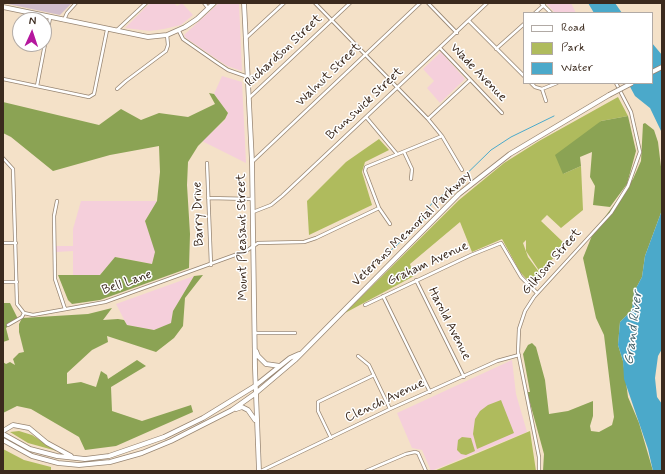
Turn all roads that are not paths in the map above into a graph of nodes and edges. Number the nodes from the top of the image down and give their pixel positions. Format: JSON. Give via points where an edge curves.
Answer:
{"nodes":[{"id":1,"x":76,"y":3,"type":"edge"},
{"id":2,"x":146,"y":3,"type":"edge"},
{"id":3,"x":204,"y":3,"type":"edge"},
{"id":4,"x":214,"y":3,"type":"edge"},
{"id":5,"x":244,"y":3,"type":"edge"},
{"id":6,"x":284,"y":3,"type":"edge"},
{"id":7,"x":315,"y":3,"type":"edge"},
{"id":8,"x":350,"y":3,"type":"edge"},
{"id":9,"x":420,"y":3,"type":"edge"},
{"id":10,"x":428,"y":3,"type":"edge"},
{"id":11,"x":487,"y":3,"type":"edge"},
{"id":12,"x":542,"y":4,"type":"edge"},
{"id":13,"x":3,"y":8,"type":"edge"},
{"id":14,"x":209,"y":8,"type":"junction"},
{"id":15,"x":22,"y":12,"type":"edge"},
{"id":16,"x":536,"y":12,"type":"edge"},
{"id":17,"x":550,"y":12,"type":"edge"},
{"id":18,"x":52,"y":18,"type":"edge"},
{"id":19,"x":63,"y":20,"type":"junction"},
{"id":20,"x":332,"y":20,"type":"junction"},
{"id":21,"x":469,"y":21,"type":"junction"},
{"id":22,"x":523,"y":25,"type":"edge"},
{"id":23,"x":107,"y":30,"type":"junction"},
{"id":24,"x":179,"y":31,"type":"junction"},
{"id":25,"x":115,"y":32,"type":"junction"},
{"id":26,"x":457,"y":33,"type":"junction"},
{"id":27,"x":167,"y":35,"type":"junction"},
{"id":28,"x":246,"y":38,"type":"junction"},
{"id":29,"x":440,"y":48,"type":"junction"},
{"id":30,"x":496,"y":50,"type":"junction"},
{"id":31,"x":44,"y":52,"type":"edge"},
{"id":32,"x":364,"y":55,"type":"junction"},
{"id":33,"x":523,"y":75,"type":"edge"},
{"id":34,"x":248,"y":77,"type":"junction"},
{"id":35,"x":3,"y":79,"type":"edge"},
{"id":36,"x":470,"y":80,"type":"junction"},
{"id":37,"x":532,"y":84,"type":"edge"},
{"id":38,"x":554,"y":84,"type":"edge"},
{"id":39,"x":617,"y":84,"type":"edge"},
{"id":40,"x":630,"y":84,"type":"edge"},
{"id":41,"x":37,"y":86,"type":"junction"},
{"id":42,"x":397,"y":88,"type":"junction"},
{"id":43,"x":117,"y":89,"type":"dead end"},
{"id":44,"x":542,"y":89,"type":"junction"},
{"id":45,"x":249,"y":98,"type":"junction"},
{"id":46,"x":546,"y":101,"type":"dead end"},
{"id":47,"x":502,"y":113,"type":"dead end"},
{"id":48,"x":366,"y":116,"type":"junction"},
{"id":49,"x":428,"y":119,"type":"junction"},
{"id":50,"x":442,"y":136,"type":"junction"},
{"id":51,"x":404,"y":152,"type":"junction"},
{"id":52,"x":397,"y":154,"type":"junction"},
{"id":53,"x":3,"y":158,"type":"edge"},
{"id":54,"x":252,"y":162,"type":"junction"},
{"id":55,"x":207,"y":163,"type":"dead end"},
{"id":56,"x":462,"y":170,"type":"dead end"},
{"id":57,"x":411,"y":179,"type":"dead end"},
{"id":58,"x":208,"y":198,"type":"junction"},
{"id":59,"x":252,"y":199,"type":"junction"},
{"id":60,"x":57,"y":201,"type":"dead end"},
{"id":61,"x":379,"y":208,"type":"junction"},
{"id":62,"x":252,"y":212,"type":"junction"},
{"id":63,"x":390,"y":224,"type":"dead end"},
{"id":64,"x":3,"y":243,"type":"edge"},
{"id":65,"x":16,"y":243,"type":"junction"},
{"id":66,"x":253,"y":246,"type":"junction"},
{"id":67,"x":211,"y":265,"type":"junction"},
{"id":68,"x":416,"y":280,"type":"junction"},
{"id":69,"x":3,"y":282,"type":"edge"},
{"id":70,"x":17,"y":282,"type":"junction"},
{"id":71,"x":537,"y":292,"type":"junction"},
{"id":72,"x":383,"y":296,"type":"junction"},
{"id":73,"x":365,"y":305,"type":"dead end"},
{"id":74,"x":65,"y":309,"type":"junction"},
{"id":75,"x":24,"y":313,"type":"junction"},
{"id":76,"x":8,"y":326,"type":"dead end"},
{"id":77,"x":255,"y":333,"type":"junction"},
{"id":78,"x":295,"y":333,"type":"dead end"},
{"id":79,"x":255,"y":347,"type":"junction"},
{"id":80,"x":299,"y":354,"type":"junction"},
{"id":81,"x":519,"y":355,"type":"junction"},
{"id":82,"x":358,"y":356,"type":"dead end"},
{"id":83,"x":280,"y":366,"type":"junction"},
{"id":84,"x":374,"y":375,"type":"junction"},
{"id":85,"x":464,"y":377,"type":"junction"},
{"id":86,"x":255,"y":386,"type":"junction"},
{"id":87,"x":430,"y":392,"type":"junction"},
{"id":88,"x":256,"y":393,"type":"junction"},
{"id":89,"x":390,"y":409,"type":"junction"},
{"id":90,"x":232,"y":410,"type":"junction"},
{"id":91,"x":256,"y":423,"type":"junction"},
{"id":92,"x":3,"y":432,"type":"edge"},
{"id":93,"x":330,"y":438,"type":"junction"},
{"id":94,"x":3,"y":440,"type":"edge"},
{"id":95,"x":75,"y":458,"type":"junction"},
{"id":96,"x":260,"y":471,"type":"edge"},
{"id":97,"x":366,"y":471,"type":"edge"},
{"id":98,"x":426,"y":471,"type":"edge"},
{"id":99,"x":539,"y":471,"type":"edge"}],
"edges":[{"from":1,"to":19,"type":"street"},
{"from":2,"to":25,"type":"street"},
{"from":3,"to":14,"type":"street"},
{"from":4,"to":14,"type":"main road"},
{"from":5,"to":28,"type":"main road","name":"Mount Pleasant Street"},
{"from":6,"to":28,"type":"street"},
{"from":7,"to":20,"type":"street"},
{"from":8,"to":20,"type":"street","name":"Richardson Street"},
{"from":9,"to":32,"type":"street","name":"Walnut Street"},
{"from":10,"to":26,"type":"street"},
{"from":11,"to":21,"type":"street","name":"Brunswick Street"},
{"from":12,"to":16,"type":"street"},
{"from":12,"to":17,"type":"street"},
{"from":13,"to":15,"type":"main road"},
{"from":14,"to":24,"type":"main road"},
{"from":18,"to":19,"type":"main road"},
{"from":19,"to":23,"type":"main road"},
{"from":20,"to":32,"type":"street"},
{"from":20,"to":45,"type":"street","name":"Richardson Street"},
{"from":21,"to":26,"type":"street","name":"Brunswick Street"},
{"from":21,"to":30,"type":"street"},
{"from":22,"to":30,"type":"street"},
{"from":23,"to":25,"type":"main road"},
{"from":23,"to":41,"type":"street","via":[[94,94],[89,97]]},
{"from":24,"to":27,"type":"main road"},
{"from":24,"to":34,"type":"street","via":[[183,39],[228,70]]},
{"from":25,"to":27,"type":"main road","via":[[138,36]]},
{"from":26,"to":29,"type":"street","name":"Brunswick Street"},
{"from":27,"to":43,"type":"street","via":[[166,51]]},
{"from":28,"to":34,"type":"main road","name":"Mount Pleasant Street"},
{"from":29,"to":36,"type":"street","name":"Wade Avenue"},
{"from":29,"to":42,"type":"street","name":"Brunswick Street"},
{"from":30,"to":33,"type":"street"},
{"from":31,"to":41,"type":"street"},
{"from":32,"to":42,"type":"street"},
{"from":32,"to":54,"type":"street","name":"Walnut Street"},
{"from":34,"to":45,"type":"main road","name":"Mount Pleasant Street"},
{"from":35,"to":41,"type":"street"},
{"from":36,"to":47,"type":"street","name":"Wade Avenue"},
{"from":36,"to":49,"type":"street"},
{"from":37,"to":44,"type":"street"},
{"from":38,"to":44,"type":"street"},
{"from":39,"to":71,"type":"street","name":"Gilkison Street","via":[[631,112],[640,152],[628,186],[611,213]]},
{"from":40,"to":80,"type":"main road","name":"Veterans Memorial Parkway","bridge":true,"via":[[510,154],[459,194]]},
{"from":42,"to":48,"type":"street","name":"Brunswick Street"},
{"from":42,"to":49,"type":"street"},
{"from":44,"to":46,"type":"street"},
{"from":45,"to":54,"type":"main road","name":"Mount Pleasant Street"},
{"from":48,"to":52,"type":"street"},
{"from":48,"to":62,"type":"street","name":"Brunswick Street","via":[[282,196],[271,205]]},
{"from":49,"to":50,"type":"street"},
{"from":50,"to":51,"type":"street"},
{"from":50,"to":56,"type":"street"},
{"from":51,"to":52,"type":"street"},
{"from":51,"to":57,"type":"street","via":[[412,169]]},
{"from":52,"to":61,"type":"street","via":[[368,165],[366,171]]},
{"from":53,"to":65,"type":"street","via":[[13,169]]},
{"from":54,"to":59,"type":"main road","name":"Mount Pleasant Street"},
{"from":55,"to":58,"type":"street","name":"Barry Drive"},
{"from":58,"to":59,"type":"street"},
{"from":58,"to":67,"type":"street","name":"Barry Drive"},
{"from":59,"to":62,"type":"main road","name":"Mount Pleasant Street"},
{"from":60,"to":74,"type":"street","via":[[54,216],[55,279]]},
{"from":61,"to":63,"type":"street"},
{"from":61,"to":66,"type":"street","name":"Bell Lane","via":[[304,242],[258,243]]},
{"from":62,"to":66,"type":"main road","name":"Mount Pleasant Street"},
{"from":64,"to":65,"type":"street"},
{"from":65,"to":70,"type":"street"},
{"from":66,"to":67,"type":"street","name":"Bell Lane"},
{"from":66,"to":77,"type":"main road","name":"Mount Pleasant Street"},
{"from":67,"to":74,"type":"street","name":"Bell Lane","via":[[105,302]]},
{"from":68,"to":71,"type":"street","name":"Graham Avenue","via":[[501,243],[521,277]]},
{"from":68,"to":72,"type":"street","name":"Graham Avenue"},
{"from":68,"to":85,"type":"street","name":"Harold Avenue"},
{"from":69,"to":70,"type":"street"},
{"from":70,"to":75,"type":"street","via":[[17,304]]},
{"from":71,"to":81,"type":"street","name":"Gilkison Street","via":[[526,308],[520,324]]},
{"from":72,"to":73,"type":"street","name":"Graham Avenue"},
{"from":72,"to":87,"type":"street"},
{"from":74,"to":75,"type":"street","name":"Bell Lane","via":[[33,315]]},
{"from":75,"to":76,"type":"street"},
{"from":77,"to":78,"type":"street"},
{"from":77,"to":79,"type":"main road","name":"Mount Pleasant Street"},
{"from":79,"to":83,"type":"main road","via":[[258,356],[266,364]]},
{"from":79,"to":86,"type":"main road","name":"Mount Pleasant Street"},
{"from":80,"to":83,"type":"main road","name":"Veterans Memorial Parkway"},
{"from":80,"to":88,"type":"main road","name":"Veterans Memorial Parkway"},
{"from":81,"to":85,"type":"street","name":"Clench Avenue","via":[[498,361]]},
{"from":81,"to":99,"type":"street","name":"Gilkison Street","via":[[540,457]]},
{"from":82,"to":84,"type":"street","via":[[367,363]]},
{"from":83,"to":86,"type":"main road","name":"Veterans Memorial Parkway"},
{"from":84,"to":89,"type":"street"},
{"from":84,"to":93,"type":"street","via":[[318,402],[318,411]]},
{"from":85,"to":87,"type":"street","name":"Clench Avenue"},
{"from":86,"to":88,"type":"main road","name":"Mount Pleasant Street"},
{"from":86,"to":95,"type":"main road","name":"Veterans Memorial Parkway","via":[[204,418],[164,437],[109,456]]},
{"from":87,"to":89,"type":"street","name":"Clench Avenue"},
{"from":88,"to":90,"type":"main road","name":"Veterans Memorial Parkway"},
{"from":88,"to":91,"type":"main road","name":"Mount Pleasant Street"},
{"from":89,"to":93,"type":"street","name":"Clench Avenue"},
{"from":90,"to":91,"type":"main road","via":[[242,407],[248,410]]},
{"from":90,"to":94,"type":"main road","name":"Veterans Memorial Parkway","via":[[171,441],[110,462],[79,465],[58,463],[32,456]]},
{"from":91,"to":96,"type":"main road","name":"Mount Pleasant Street"},
{"from":92,"to":95,"type":"main road","name":"Veterans Memorial Parkway","via":[[20,444],[42,453]]},
{"from":92,"to":95,"type":"main road","via":[[13,425],[29,428],[53,447]]},
{"from":93,"to":96,"type":"street","name":"Clench Avenue"},
{"from":97,"to":98,"type":"street","via":[[415,452],[418,453]]}]}
